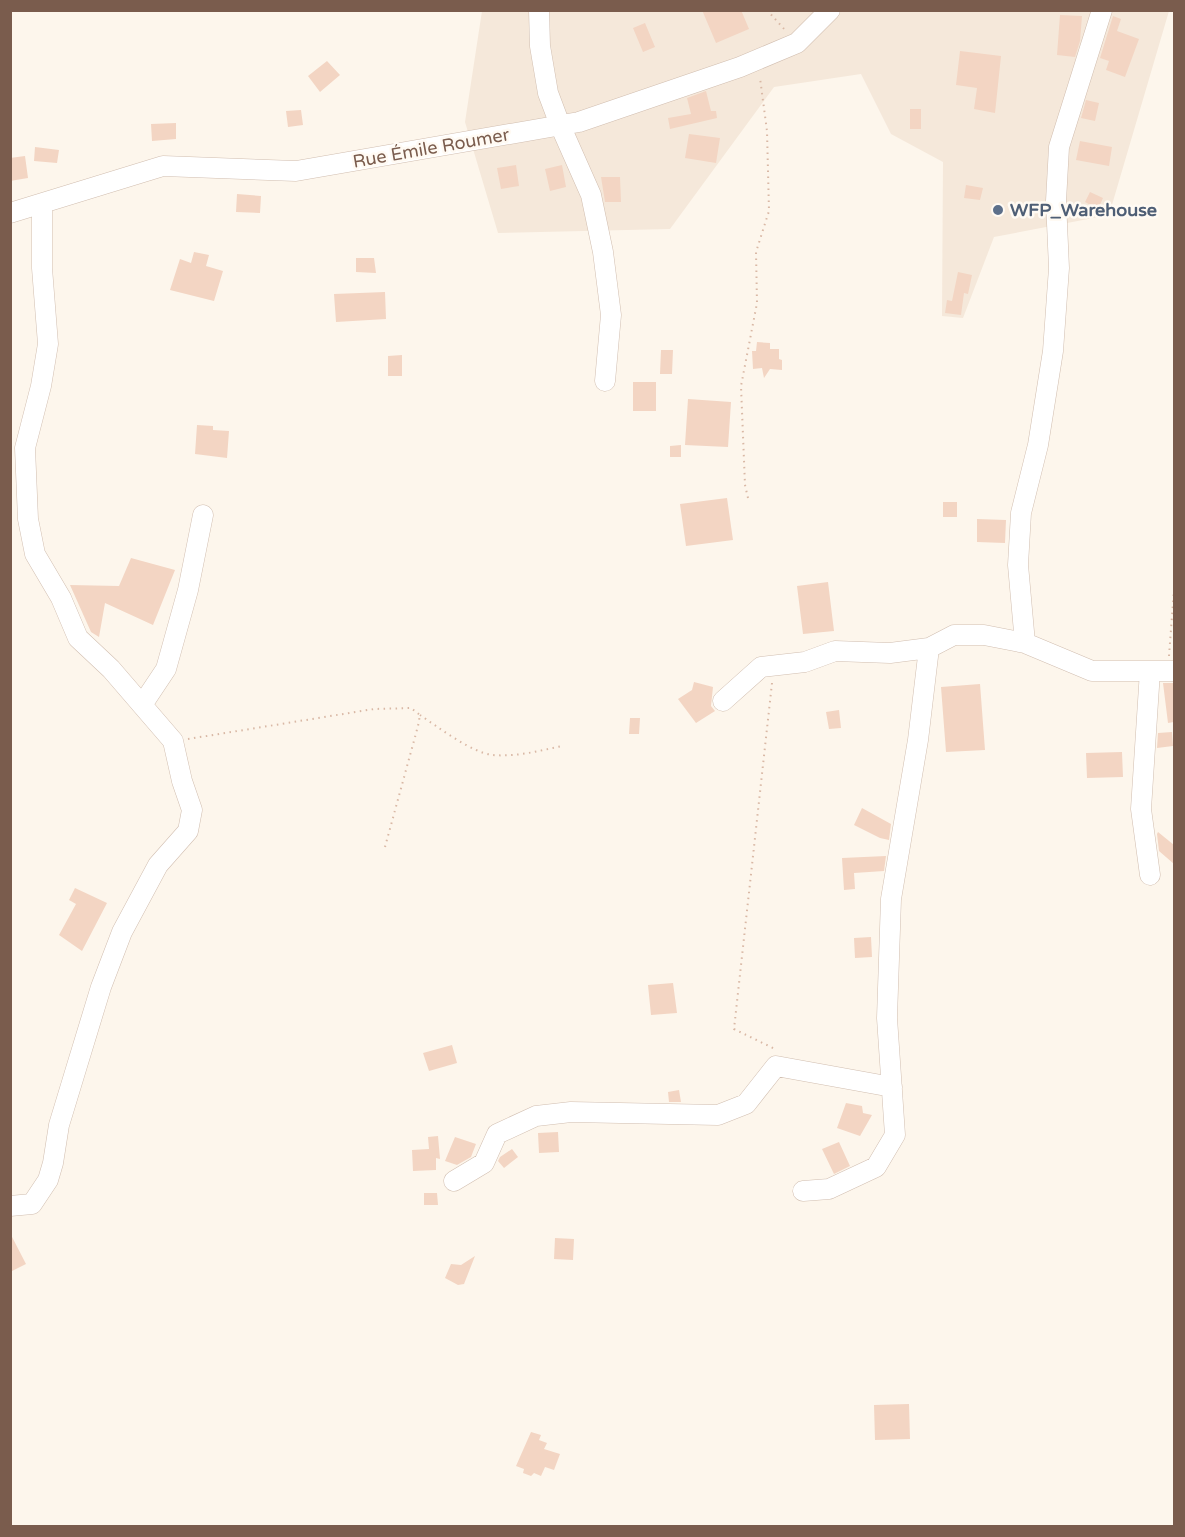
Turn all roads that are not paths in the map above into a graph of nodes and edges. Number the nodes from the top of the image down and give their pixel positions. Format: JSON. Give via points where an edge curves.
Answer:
{"nodes":[{"id":1,"x":539,"y":10,"type":"edge"},
{"id":2,"x":830,"y":10,"type":"edge"},
{"id":3,"x":1102,"y":10,"type":"edge"},
{"id":4,"x":560,"y":125,"type":"junction"},
{"id":5,"x":42,"y":205,"type":"junction"},
{"id":6,"x":10,"y":213,"type":"edge"},
{"id":7,"x":605,"y":381,"type":"dead end"},
{"id":8,"x":203,"y":515,"type":"dead end"},
{"id":9,"x":1025,"y":643,"type":"junction"},
{"id":10,"x":929,"y":648,"type":"junction"},
{"id":11,"x":1164,"y":671,"type":"edge"},
{"id":12,"x":723,"y":701,"type":"dead end"},
{"id":13,"x":142,"y":705,"type":"junction"},
{"id":14,"x":1150,"y":875,"type":"dead end"},
{"id":15,"x":892,"y":1087,"type":"junction"},
{"id":16,"x":454,"y":1181,"type":"dead end"},
{"id":17,"x":803,"y":1191,"type":"dead end"},
{"id":18,"x":10,"y":1206,"type":"edge"}],
"edges":[{"from":1,"to":4,"type":"street","via":[[548,93]]},
{"from":2,"to":4,"type":"street","name":"Rue Émile Roumer","via":[[797,43],[758,60],[579,122]]},
{"from":3,"to":9,"type":"street","via":[[1059,147],[1059,268],[1053,351],[1021,524],[1018,565]]},
{"from":4,"to":5,"type":"street","name":"Rue Émile Roumer","via":[[296,171],[164,166]]},
{"from":4,"to":7,"type":"street","via":[[591,195],[603,252],[611,315]]},
{"from":5,"to":6,"type":"street","name":"Rue Émile Roumer"},
{"from":5,"to":13,"type":"street","via":[[48,344],[24,448],[28,519],[35,554],[61,598],[78,638]]},
{"from":8,"to":13,"type":"street","via":[[166,669]]},
{"from":9,"to":10,"type":"street","via":[[984,635],[954,635]]},
{"from":9,"to":11,"type":"street","via":[[1092,671]]},
{"from":10,"to":12,"type":"street","via":[[890,653],[835,651],[805,662],[761,667]]},
{"from":10,"to":15,"type":"street","via":[[891,899],[887,1018]]},
{"from":11,"to":14,"type":"street","via":[[1141,809]]},
{"from":13,"to":18,"type":"street","via":[[173,741],[192,810],[188,831],[158,865],[122,932],[75,1069],[48,1180],[32,1204]]},
{"from":15,"to":16,"type":"street","via":[[776,1066],[746,1104],[718,1115],[571,1112],[536,1116],[496,1134],[484,1162]]},
{"from":15,"to":17,"type":"street","via":[[895,1135],[876,1167],[829,1189]]}]}
